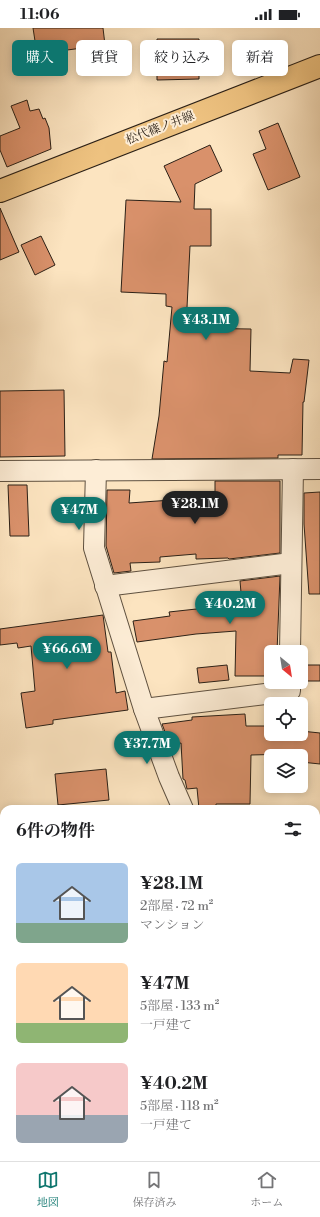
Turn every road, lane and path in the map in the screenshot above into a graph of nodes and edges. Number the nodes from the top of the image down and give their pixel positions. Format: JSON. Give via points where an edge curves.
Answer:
{"nodes":[{"id":1,"x":320,"y":66,"type":"edge"},
{"id":2,"x":0,"y":191,"type":"edge"},
{"id":3,"x":293,"y":469,"type":"junction"},
{"id":4,"x":320,"y":469,"type":"edge"},
{"id":5,"x":96,"y":470,"type":"junction"},
{"id":6,"x":0,"y":471,"type":"edge"},
{"id":7,"x":291,"y":563,"type":"junction"},
{"id":8,"x":105,"y":586,"type":"junction"},
{"id":9,"x":290,"y":645,"type":"edge"},
{"id":10,"x":290,"y":689,"type":"edge"},
{"id":11,"x":144,"y":709,"type":"junction"},
{"id":12,"x":181,"y":805,"type":"edge"}],
"edges":[{"from":1,"to":2,"type":"main road","name":"松代篠ノ井線"},
{"from":3,"to":4,"type":"street"},
{"from":3,"to":5,"type":"street"},
{"from":3,"to":7,"type":"street"},
{"from":5,"to":6,"type":"street"},
{"from":5,"to":8,"type":"street","via":[[94,548]]},
{"from":7,"to":8,"type":"street"},
{"from":7,"to":9,"type":"street"},
{"from":8,"to":11,"type":"street"},
{"from":10,"to":11,"type":"street"},
{"from":11,"to":12,"type":"street"}]}
